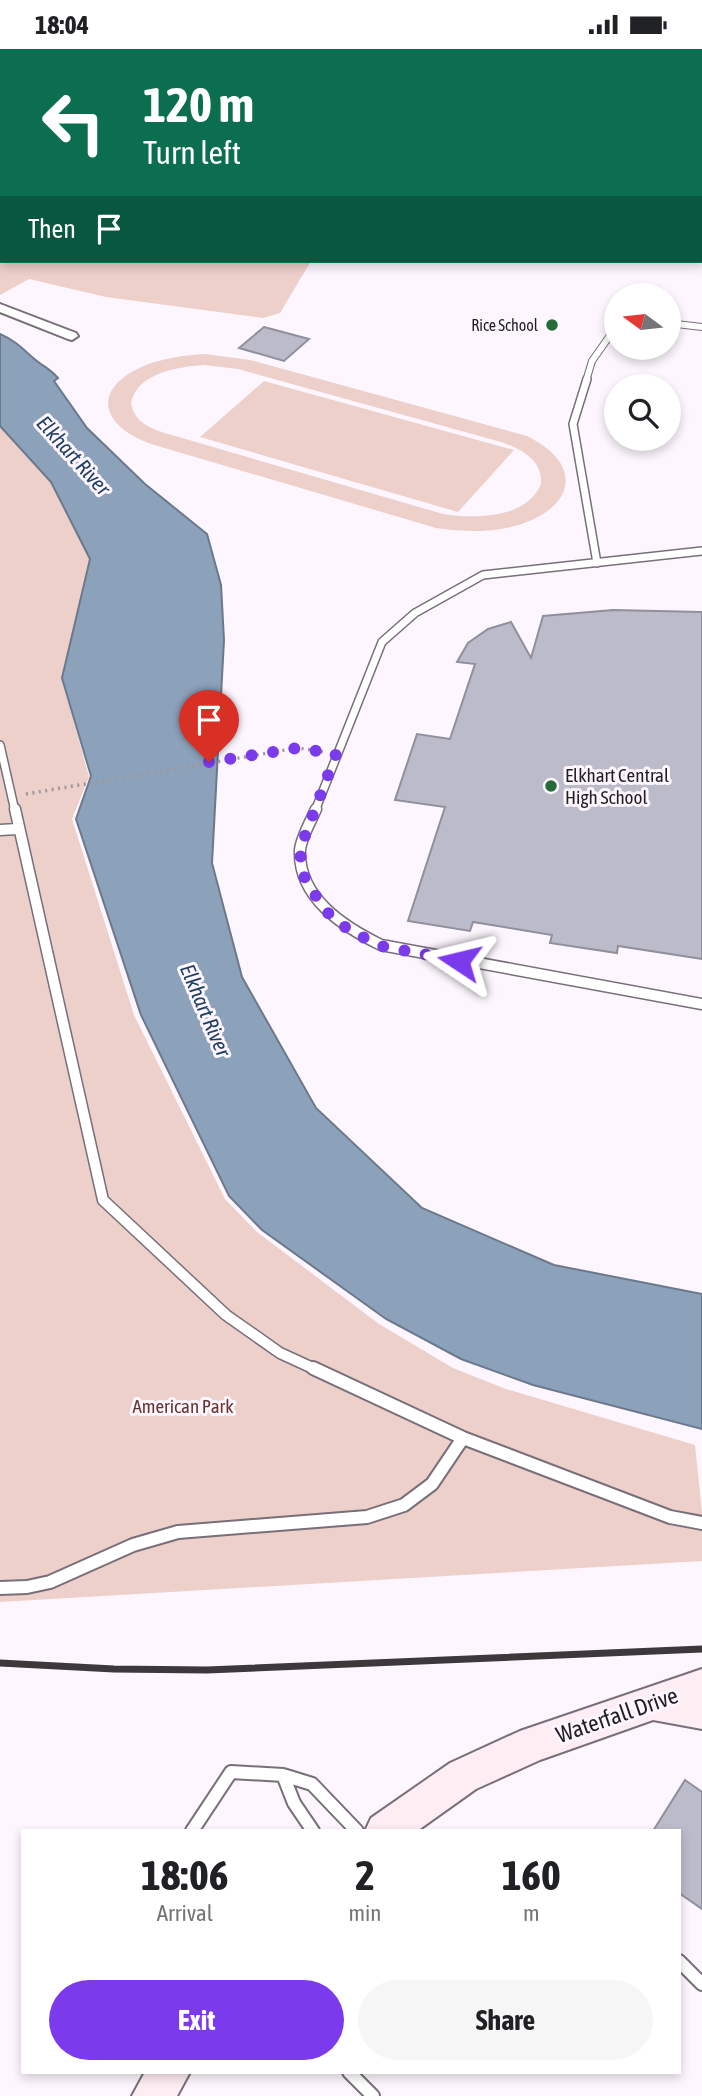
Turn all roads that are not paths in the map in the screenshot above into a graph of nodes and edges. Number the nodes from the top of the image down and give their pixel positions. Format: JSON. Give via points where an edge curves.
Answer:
{"nodes":[{"id":1,"x":0,"y":308,"type":"edge"},
{"id":2,"x":681,"y":325,"type":"edge"},
{"id":3,"x":702,"y":327,"type":"edge"},
{"id":4,"x":72,"y":336,"type":"dead end"},
{"id":5,"x":604,"y":344,"type":"edge"},
{"id":6,"x":702,"y":551,"type":"edge"},
{"id":7,"x":597,"y":563,"type":"junction"},
{"id":8,"x":0,"y":745,"type":"edge"},
{"id":9,"x":17,"y":829,"type":"junction"},
{"id":10,"x":0,"y":830,"type":"edge"},
{"id":11,"x":702,"y":1005,"type":"edge"},
{"id":12,"x":463,"y":1438,"type":"junction"},
{"id":13,"x":702,"y":1523,"type":"edge"},
{"id":14,"x":0,"y":1588,"type":"edge"},
{"id":15,"x":702,"y":1686,"type":"edge"},
{"id":16,"x":648,"y":1703,"type":"junction"},
{"id":17,"x":702,"y":1711,"type":"edge"},
{"id":18,"x":283,"y":1775,"type":"junction"},
{"id":19,"x":193,"y":1829,"type":"edge"},
{"id":20,"x":312,"y":1829,"type":"edge"},
{"id":21,"x":355,"y":1829,"type":"edge"},
{"id":22,"x":387,"y":1829,"type":"edge"},
{"id":23,"x":681,"y":1963,"type":"edge"},
{"id":24,"x":702,"y":1984,"type":"edge"},
{"id":25,"x":168,"y":2074,"type":"edge"},
{"id":26,"x":351,"y":2074,"type":"edge"},
{"id":27,"x":153,"y":2096,"type":"edge"},
{"id":28,"x":373,"y":2096,"type":"edge"}],
"edges":[{"from":1,"to":4,"type":"street"},
{"from":2,"to":3,"type":"lane"},
{"from":5,"to":7,"type":"lane","via":[[592,361],[573,424]]},
{"from":6,"to":7,"type":"lane"},
{"from":7,"to":11,"type":"lane","via":[[483,575],[401,623],[382,642],[300,849],[302,873],[327,912],[350,931],[381,946]]},
{"from":8,"to":9,"type":"lane"},
{"from":9,"to":10,"type":"lane"},
{"from":9,"to":12,"type":"lane","via":[[103,1200],[226,1315],[280,1353]]},
{"from":12,"to":13,"type":"lane","via":[[670,1517]]},
{"from":12,"to":14,"type":"lane","via":[[432,1485],[404,1505],[367,1517],[178,1532],[133,1545],[50,1582]]},
{"from":15,"to":16,"type":"main road","name":"Waterfall Drive"},
{"from":16,"to":17,"type":"main road"},
{"from":16,"to":22,"type":"main road","name":"Waterfall Drive","via":[[533,1744],[463,1776]]},
{"from":18,"to":19,"type":"lane","via":[[231,1772]]},
{"from":18,"to":20,"type":"lane"},
{"from":18,"to":21,"type":"lane","via":[[312,1784]]},
{"from":23,"to":24,"type":"lane"},
{"from":25,"to":27,"type":"main road"},
{"from":26,"to":28,"type":"lane"}]}
